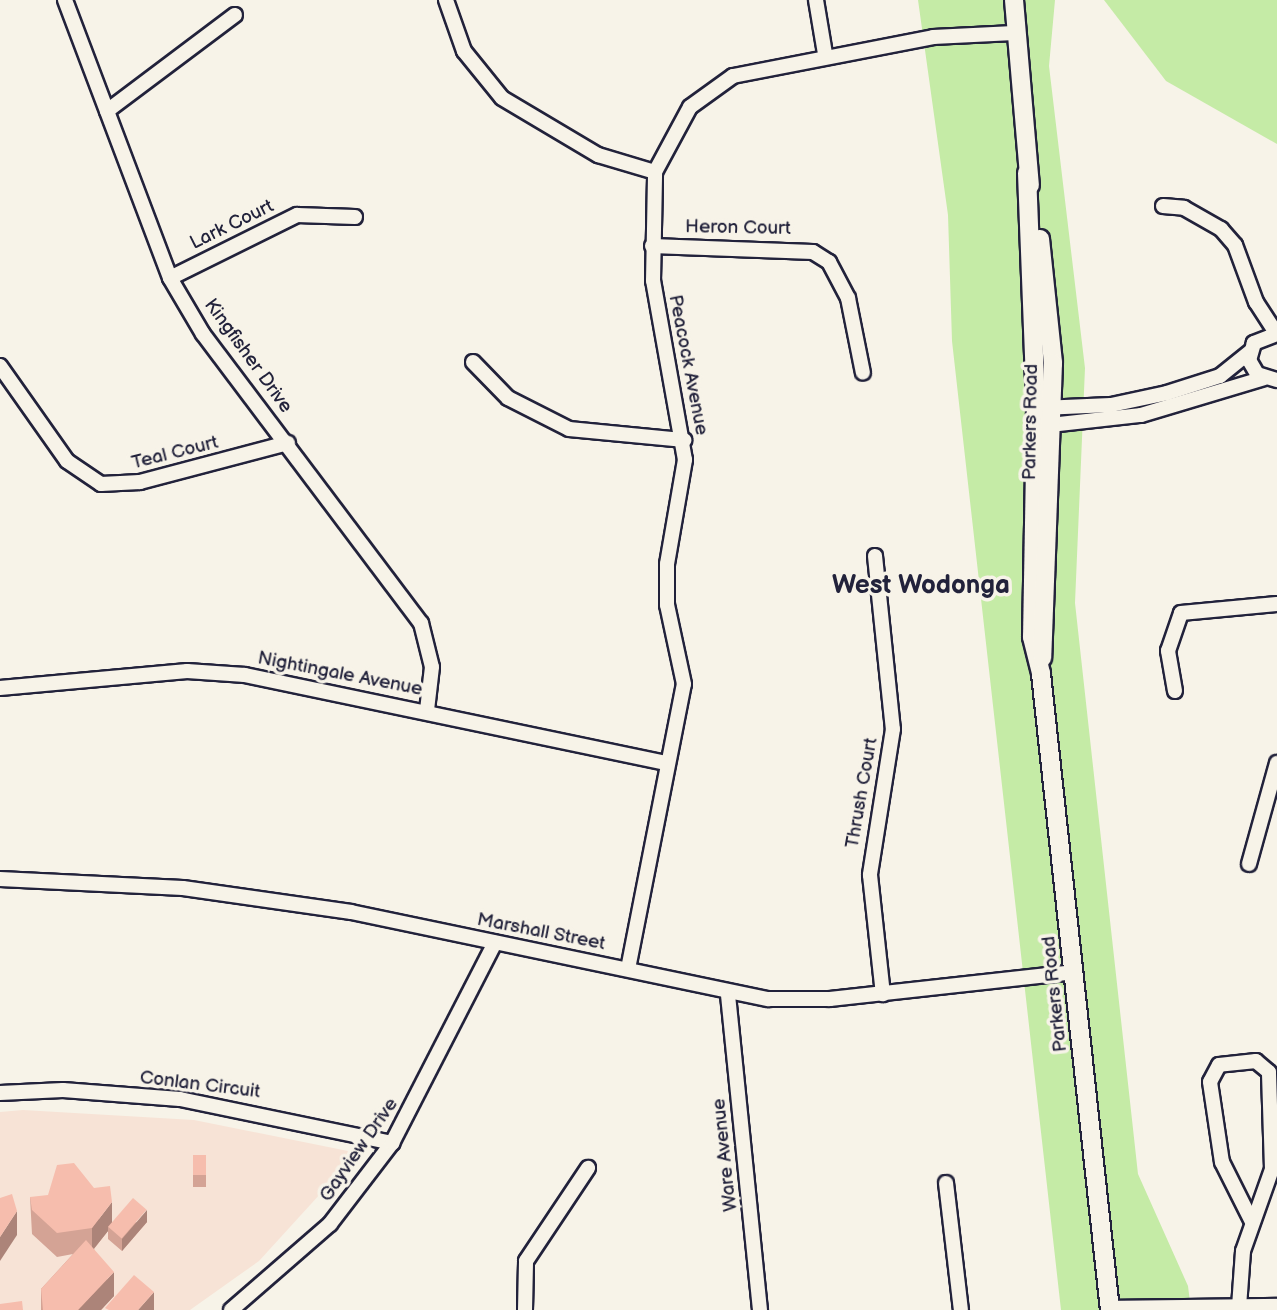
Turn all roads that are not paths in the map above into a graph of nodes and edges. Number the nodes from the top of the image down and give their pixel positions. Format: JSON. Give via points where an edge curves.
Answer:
{"nodes":[{"id":1,"x":65,"y":0,"type":"edge"},
{"id":2,"x":446,"y":0,"type":"edge"},
{"id":3,"x":816,"y":0,"type":"edge"},
{"id":4,"x":1014,"y":0,"type":"edge"},
{"id":5,"x":235,"y":15,"type":"dead end"},
{"id":6,"x":1014,"y":33,"type":"junction"},
{"id":7,"x":825,"y":54,"type":"junction"},
{"id":8,"x":107,"y":111,"type":"junction"},
{"id":9,"x":656,"y":172,"type":"junction"},
{"id":10,"x":1163,"y":206,"type":"dead end"},
{"id":11,"x":355,"y":217,"type":"dead end"},
{"id":12,"x":652,"y":246,"type":"junction"},
{"id":13,"x":170,"y":278,"type":"junction"},
{"id":14,"x":1256,"y":302,"type":"junction"},
{"id":15,"x":1277,"y":334,"type":"edge"},
{"id":16,"x":1252,"y":348,"type":"junction"},
{"id":17,"x":473,"y":362,"type":"dead end"},
{"id":18,"x":0,"y":366,"type":"edge"},
{"id":19,"x":863,"y":373,"type":"dead end"},
{"id":20,"x":1272,"y":382,"type":"edge"},
{"id":21,"x":1044,"y":417,"type":"junction"},
{"id":22,"x":684,"y":440,"type":"junction"},
{"id":23,"x":288,"y":443,"type":"junction"},
{"id":24,"x":875,"y":556,"type":"dead end"},
{"id":25,"x":1277,"y":604,"type":"edge"},
{"id":26,"x":0,"y":688,"type":"edge"},
{"id":27,"x":1175,"y":691,"type":"dead end"},
{"id":28,"x":427,"y":710,"type":"junction"},
{"id":29,"x":667,"y":763,"type":"junction"},
{"id":30,"x":1277,"y":763,"type":"edge"},
{"id":31,"x":1249,"y":864,"type":"dead end"},
{"id":32,"x":0,"y":879,"type":"edge"},
{"id":33,"x":495,"y":943,"type":"junction"},
{"id":34,"x":628,"y":970,"type":"junction"},
{"id":35,"x":1073,"y":972,"type":"junction"},
{"id":36,"x":883,"y":994,"type":"junction"},
{"id":37,"x":728,"y":995,"type":"junction"},
{"id":38,"x":0,"y":1093,"type":"edge"},
{"id":39,"x":392,"y":1143,"type":"junction"},
{"id":40,"x":588,"y":1168,"type":"dead end"},
{"id":41,"x":946,"y":1183,"type":"dead end"},
{"id":42,"x":1252,"y":1222,"type":"junction"},
{"id":43,"x":1277,"y":1306,"type":"edge"},
{"id":44,"x":1238,"y":1307,"type":"junction"},
{"id":45,"x":1110,"y":1309,"type":"edge"},
{"id":46,"x":232,"y":1310,"type":"edge"},
{"id":47,"x":525,"y":1310,"type":"edge"},
{"id":48,"x":757,"y":1310,"type":"edge"},
{"id":49,"x":961,"y":1310,"type":"edge"}],
"edges":[{"from":1,"to":8,"type":"street","name":"Kingfisher Drive"},
{"from":2,"to":9,"type":"street","via":[[464,51],[502,98],[598,155]]},
{"from":3,"to":7,"type":"street"},
{"from":4,"to":6,"type":"main road","name":"Parkers Road"},
{"from":5,"to":8,"type":"street"},
{"from":6,"to":7,"type":"street","name":"Peacock Avenue"},
{"from":6,"to":21,"type":"main road","name":"Parkers Road"},
{"from":7,"to":9,"type":"street","name":"Peacock Avenue","via":[[750,70],[703,93]]},
{"from":8,"to":13,"type":"street","name":"Kingfisher Drive"},
{"from":9,"to":12,"type":"street","name":"Peacock Avenue"},
{"from":10,"to":14,"type":"street","via":[[1184,208],[1221,229],[1243,260]]},
{"from":11,"to":13,"type":"street","name":"Lark Court","via":[[297,215]]},
{"from":12,"to":19,"type":"street","name":"Heron Court","via":[[813,251],[829,262],[848,298]]},
{"from":12,"to":22,"type":"street","name":"Peacock Avenue","via":[[662,352]]},
{"from":13,"to":23,"type":"street","name":"Kingfisher Drive"},
{"from":14,"to":15,"type":"street"},
{"from":14,"to":16,"type":"street"},
{"from":15,"to":16,"type":"street"},
{"from":16,"to":20,"type":"street","via":[[1252,368]]},
{"from":16,"to":21,"type":"street","via":[[1220,376],[1167,393]]},
{"from":17,"to":22,"type":"street","via":[[508,398],[569,429]]},
{"from":18,"to":23,"type":"street","name":"Teal Court","via":[[67,461],[101,484],[140,482]]},
{"from":20,"to":21,"type":"street","via":[[1141,415]]},
{"from":21,"to":35,"type":"main road","name":"Parkers Road","via":[[1029,594]]},
{"from":22,"to":29,"type":"street","name":"Peacock Avenue","via":[[667,564],[667,605],[684,684]]},
{"from":23,"to":28,"type":"street","name":"Kingfisher Drive","via":[[421,623],[432,667]]},
{"from":24,"to":36,"type":"street","name":"Thrush Court","via":[[893,729],[870,875]]},
{"from":25,"to":27,"type":"street","via":[[1181,614],[1168,651]]},
{"from":26,"to":28,"type":"street","name":"Nightingale Avenue","via":[[213,672]]},
{"from":28,"to":29,"type":"street","name":"Nightingale Avenue"},
{"from":29,"to":34,"type":"street","name":"Peacock Avenue"},
{"from":30,"to":31,"type":"street"},
{"from":32,"to":33,"type":"street","name":"Marshall Street","via":[[183,888]]},
{"from":33,"to":34,"type":"street","name":"Marshall Street"},
{"from":33,"to":39,"type":"street","name":"Gayview Drive"},
{"from":34,"to":37,"type":"street","name":"Marshall Street"},
{"from":35,"to":36,"type":"street","name":"Marshall Street"},
{"from":35,"to":45,"type":"main road","name":"Parkers Road"},
{"from":36,"to":37,"type":"street","name":"Marshall Street","via":[[801,999]]},
{"from":37,"to":48,"type":"street","name":"Ware Avenue"},
{"from":38,"to":39,"type":"street","name":"Conlan Circuit","via":[[180,1099]]},
{"from":39,"to":46,"type":"street","name":"Gayview Drive","via":[[330,1224]]},
{"from":40,"to":47,"type":"street","via":[[526,1261]]},
{"from":41,"to":49,"type":"street"},
{"from":42,"to":42,"type":"street","via":[[1222,1162],[1210,1082],[1219,1065],[1256,1061],[1269,1072],[1273,1158]]},
{"from":42,"to":44,"type":"street"},
{"from":43,"to":44,"type":"street"},
{"from":44,"to":45,"type":"street"}]}
